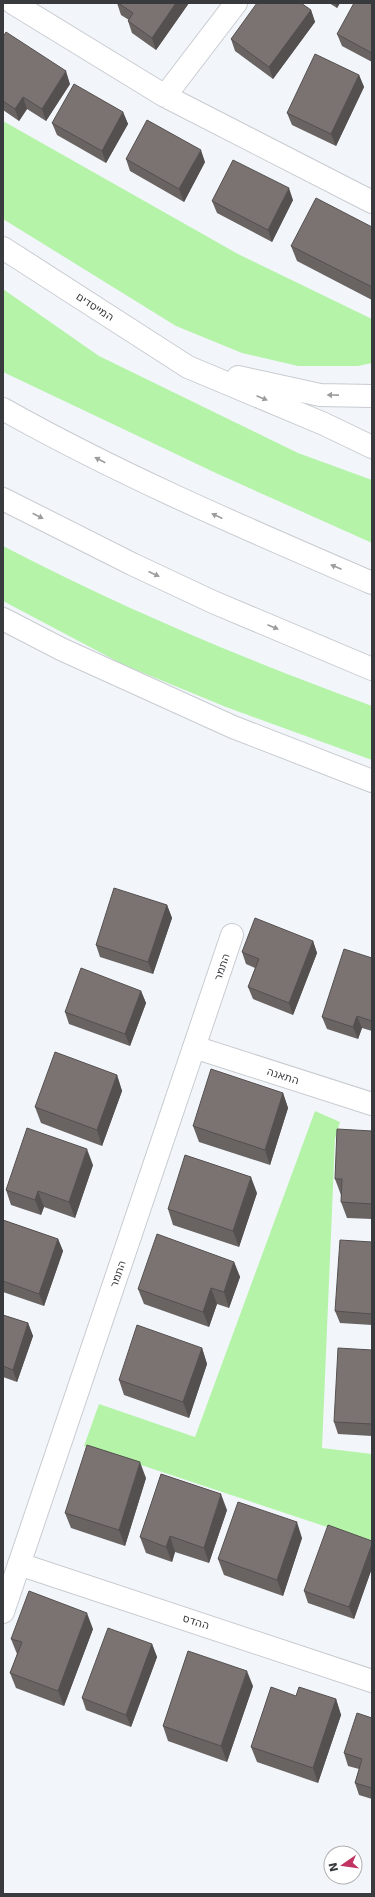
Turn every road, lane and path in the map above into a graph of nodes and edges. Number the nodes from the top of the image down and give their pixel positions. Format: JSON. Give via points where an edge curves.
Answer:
{"nodes":[{"id":1,"x":13,"y":3,"type":"edge"},
{"id":2,"x":236,"y":3,"type":"edge"},
{"id":3,"x":165,"y":96,"type":"junction"},
{"id":4,"x":372,"y":202,"type":"edge"},
{"id":5,"x":3,"y":248,"type":"edge"},
{"id":6,"x":188,"y":367,"type":"junction"},
{"id":7,"x":372,"y":396,"type":"edge"},
{"id":8,"x":3,"y":409,"type":"edge"},
{"id":9,"x":372,"y":447,"type":"edge"},
{"id":10,"x":3,"y":498,"type":"edge"},
{"id":11,"x":372,"y":583,"type":"edge"},
{"id":12,"x":3,"y":619,"type":"edge"},
{"id":13,"x":372,"y":669,"type":"edge"},
{"id":14,"x":372,"y":781,"type":"edge"},
{"id":15,"x":232,"y":935,"type":"dead end"},
{"id":16,"x":194,"y":1047,"type":"junction"},
{"id":17,"x":372,"y":1104,"type":"edge"},
{"id":18,"x":20,"y":1564,"type":"junction"},
{"id":19,"x":3,"y":1612,"type":"edge"},
{"id":20,"x":372,"y":1680,"type":"edge"}],
"edges":[{"from":1,"to":3,"type":"main road"},
{"from":2,"to":3,"type":"main road"},
{"from":3,"to":4,"type":"main road"},
{"from":5,"to":6,"type":"main road","name":"המייסדים"},
{"from":7,"to":6,"type":"main road","name":"המייסדים","one_way":true,"via":[[320,394]]},
{"from":6,"to":9,"type":"main road","name":"המייסדים","one_way":true},
{"from":11,"to":8,"type":"main road","one_way":true,"via":[[173,496]]},
{"from":10,"to":13,"type":"main road","one_way":true,"via":[[213,602]]},
{"from":12,"to":14,"type":"main road","via":[[61,649],[233,727]]},
{"from":15,"to":16,"type":"main road","name":"התמר"},
{"from":16,"to":17,"type":"main road","name":"התאנה"},
{"from":16,"to":18,"type":"main road","name":"התמר"},
{"from":18,"to":19,"type":"main road","name":"התמר"},
{"from":18,"to":20,"type":"main road","name":"ההדס"}]}
